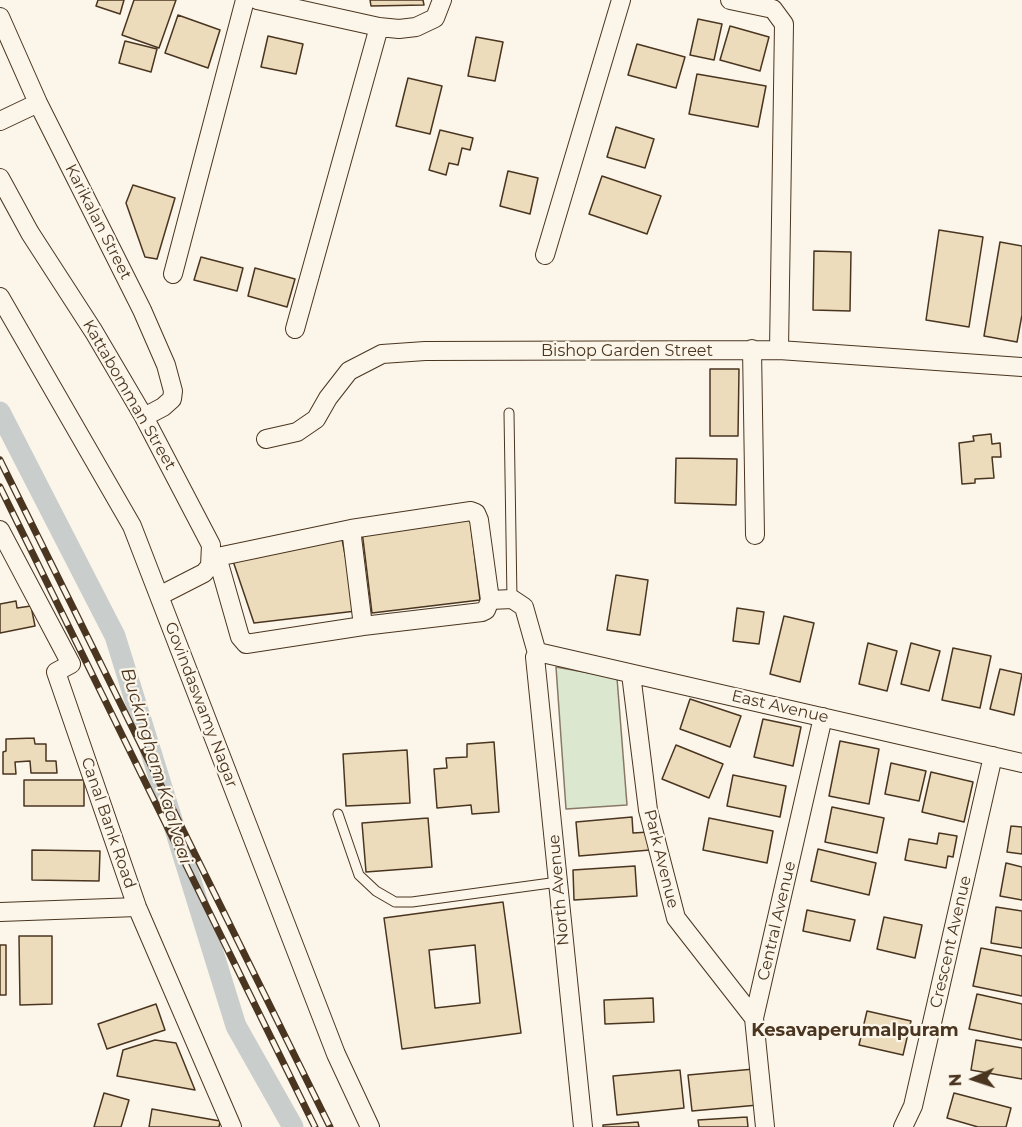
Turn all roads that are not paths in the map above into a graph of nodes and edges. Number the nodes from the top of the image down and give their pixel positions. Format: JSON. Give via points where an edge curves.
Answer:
{"nodes":[{"id":1,"x":245,"y":0,"type":"edge"},
{"id":2,"x":258,"y":0,"type":"edge"},
{"id":3,"x":442,"y":0,"type":"edge"},
{"id":4,"x":621,"y":0,"type":"edge"},
{"id":5,"x":730,"y":0,"type":"edge"},
{"id":6,"x":0,"y":17,"type":"edge"},
{"id":7,"x":379,"y":27,"type":"junction"},
{"id":8,"x":38,"y":104,"type":"junction"},
{"id":9,"x":0,"y":121,"type":"edge"},
{"id":10,"x":0,"y":178,"type":"edge"},
{"id":11,"x":545,"y":255,"type":"dead end"},
{"id":12,"x":173,"y":274,"type":"dead end"},
{"id":13,"x":0,"y":297,"type":"edge"},
{"id":14,"x":295,"y":329,"type":"dead end"},
{"id":15,"x":752,"y":349,"type":"junction"},
{"id":16,"x":779,"y":350,"type":"junction"},
{"id":17,"x":1022,"y":367,"type":"edge"},
{"id":18,"x":509,"y":412,"type":"dead end"},
{"id":19,"x":144,"y":417,"type":"junction"},
{"id":20,"x":266,"y":439,"type":"dead end"},
{"id":21,"x":351,"y":529,"type":"junction"},
{"id":22,"x":0,"y":530,"type":"edge"},
{"id":23,"x":755,"y":535,"type":"dead end"},
{"id":24,"x":159,"y":596,"type":"junction"},
{"id":25,"x":512,"y":599,"type":"junction"},
{"id":26,"x":490,"y":600,"type":"junction"},
{"id":27,"x":363,"y":626,"type":"junction"},
{"id":28,"x":537,"y":653,"type":"junction"},
{"id":29,"x":631,"y":674,"type":"junction"},
{"id":30,"x":823,"y":717,"type":"junction"},
{"id":31,"x":993,"y":756,"type":"junction"},
{"id":32,"x":1022,"y":763,"type":"edge"},
{"id":33,"x":338,"y":814,"type":"dead end"},
{"id":34,"x":558,"y":882,"type":"junction"},
{"id":35,"x":136,"y":908,"type":"junction"},
{"id":36,"x":0,"y":912,"type":"edge"},
{"id":37,"x":754,"y":1018,"type":"junction"},
{"id":38,"x":232,"y":1127,"type":"edge"},
{"id":39,"x":370,"y":1127,"type":"edge"},
{"id":40,"x":583,"y":1127,"type":"edge"},
{"id":41,"x":765,"y":1127,"type":"edge"},
{"id":42,"x":903,"y":1127,"type":"edge"}],
"edges":[{"from":1,"to":12,"type":"street"},
{"from":2,"to":7,"type":"street"},
{"from":3,"to":7,"type":"street","via":[[435,18],[416,27]]},
{"from":4,"to":11,"type":"street"},
{"from":5,"to":16,"type":"street","via":[[773,9],[784,24]]},
{"from":6,"to":8,"type":"street","name":"Karikalan Street"},
{"from":7,"to":14,"type":"street"},
{"from":8,"to":9,"type":"street"},
{"from":8,"to":19,"type":"street","name":"Karikalan Street","via":[[166,364],[173,391],[171,399]]},
{"from":10,"to":19,"type":"street","name":"Kattabomman Street"},
{"from":13,"to":24,"type":"street","name":"Govindaswamy Nagar","via":[[132,526]]},
{"from":15,"to":16,"type":"street","name":"Bishop Garden Street"},
{"from":15,"to":20,"type":"street","name":"Bishop Garden Street","via":[[382,354],[349,371],[316,419],[297,432]]},
{"from":15,"to":23,"type":"street"},
{"from":16,"to":17,"type":"street","name":"Bishop Garden Street"},
{"from":18,"to":25,"type":"lane"},
{"from":19,"to":24,"type":"street","name":"Kattabomman Street","via":[[211,545],[210,566],[204,573]]},
{"from":21,"to":26,"type":"street","via":[[466,511],[476,513]]},
{"from":21,"to":27,"type":"street"},
{"from":21,"to":27,"type":"street","via":[[218,560],[240,637],[246,644]]},
{"from":22,"to":35,"type":"street","name":"Canal Bank Road","via":[[71,664],[56,672]]},
{"from":24,"to":39,"type":"street","name":"Govindaswamy Nagar","via":[[336,1054]]},
{"from":25,"to":26,"type":"street"},
{"from":25,"to":28,"type":"street","name":"North Avenue","via":[[524,607]]},
{"from":26,"to":27,"type":"street","via":[[482,612]]},
{"from":28,"to":29,"type":"street","name":"East Avenue"},
{"from":28,"to":34,"type":"street","name":"North Avenue"},
{"from":29,"to":30,"type":"street","name":"East Avenue"},
{"from":29,"to":37,"type":"street","name":"Park Avenue","via":[[648,810],[676,918]]},
{"from":30,"to":31,"type":"street","name":"East Avenue"},
{"from":30,"to":37,"type":"street","name":"Central Avenue"},
{"from":31,"to":32,"type":"street","name":"East Avenue"},
{"from":31,"to":42,"type":"street","name":"Crescent Avenue","via":[[914,1106]]},
{"from":33,"to":34,"type":"lane","via":[[358,875],[395,902]]},
{"from":34,"to":40,"type":"street","name":"North Avenue"},
{"from":35,"to":36,"type":"street"},
{"from":35,"to":38,"type":"street","name":"Canal Bank Road"},
{"from":37,"to":41,"type":"street","name":"Central Avenue"}]}
